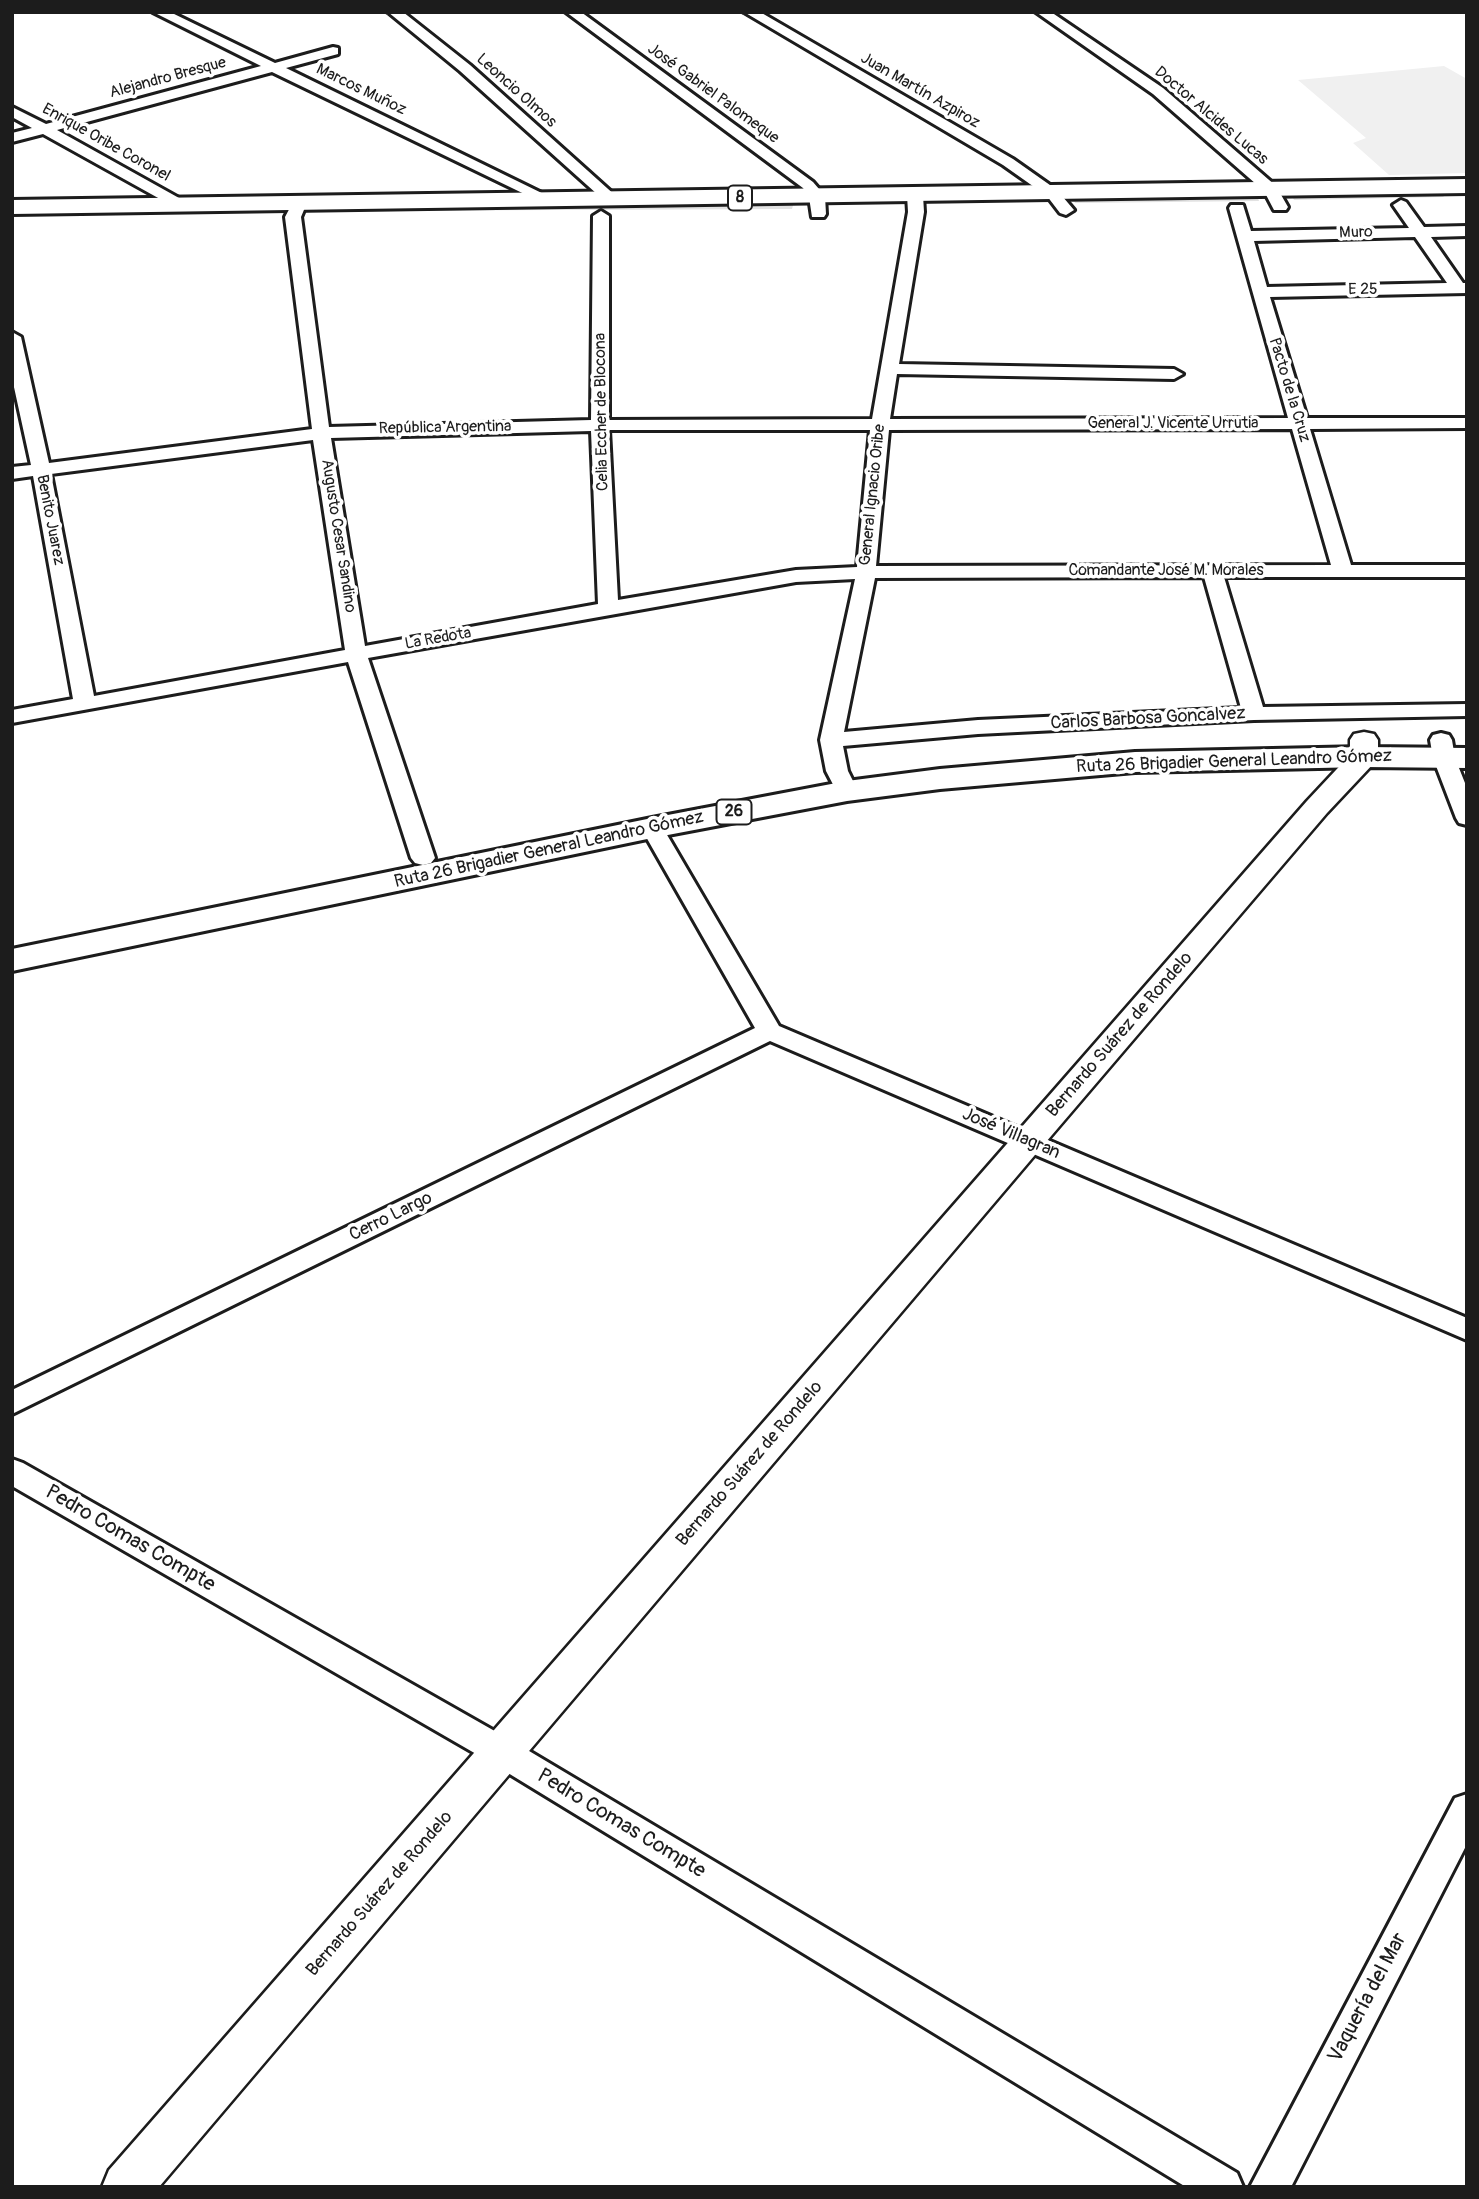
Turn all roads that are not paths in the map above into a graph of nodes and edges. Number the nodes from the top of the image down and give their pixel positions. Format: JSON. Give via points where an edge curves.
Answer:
{"nodes":[{"id":1,"x":159,"y":12,"type":"edge"},
{"id":2,"x":394,"y":12,"type":"edge"},
{"id":3,"x":572,"y":12,"type":"edge"},
{"id":4,"x":750,"y":12,"type":"edge"},
{"id":5,"x":1042,"y":12,"type":"edge"},
{"id":6,"x":333,"y":51,"type":"dead end"},
{"id":7,"x":273,"y":67,"type":"junction"},
{"id":8,"x":12,"y":111,"type":"edge"},
{"id":9,"x":44,"y":129,"type":"junction"},
{"id":10,"x":12,"y":138,"type":"edge"},
{"id":11,"x":1465,"y":193,"type":"edge"},
{"id":12,"x":1276,"y":198,"type":"junction"},
{"id":13,"x":548,"y":200,"type":"junction"},
{"id":14,"x":1059,"y":201,"type":"junction"},
{"id":15,"x":916,"y":203,"type":"junction"},
{"id":16,"x":818,"y":205,"type":"junction"},
{"id":17,"x":1401,"y":205,"type":"junction"},
{"id":18,"x":183,"y":206,"type":"junction"},
{"id":19,"x":12,"y":207,"type":"edge"},
{"id":20,"x":606,"y":208,"type":"junction"},
{"id":21,"x":1237,"y":208,"type":"junction"},
{"id":22,"x":295,"y":211,"type":"junction"},
{"id":23,"x":12,"y":218,"type":"edge"},
{"id":24,"x":1467,"y":231,"type":"edge"},
{"id":25,"x":1418,"y":232,"type":"junction"},
{"id":26,"x":1246,"y":236,"type":"junction"},
{"id":27,"x":1462,"y":288,"type":"edge"},
{"id":28,"x":1259,"y":292,"type":"junction"},
{"id":29,"x":12,"y":337,"type":"edge"},
{"id":30,"x":889,"y":369,"type":"junction"},
{"id":31,"x":1174,"y":374,"type":"dead end"},
{"id":32,"x":1467,"y":423,"type":"edge"},
{"id":33,"x":880,"y":424,"type":"junction"},
{"id":34,"x":1298,"y":424,"type":"junction"},
{"id":35,"x":600,"y":425,"type":"junction"},
{"id":36,"x":321,"y":432,"type":"junction"},
{"id":37,"x":41,"y":469,"type":"junction"},
{"id":38,"x":12,"y":474,"type":"edge"},
{"id":39,"x":1212,"y":571,"type":"junction"},
{"id":40,"x":1343,"y":571,"type":"junction"},
{"id":41,"x":1467,"y":571,"type":"edge"},
{"id":42,"x":866,"y":572,"type":"junction"},
{"id":43,"x":608,"y":608,"type":"junction"},
{"id":44,"x":356,"y":653,"type":"junction"},
{"id":45,"x":85,"y":704,"type":"junction"},
{"id":46,"x":1467,"y":710,"type":"edge"},
{"id":47,"x":1254,"y":714,"type":"junction"},
{"id":48,"x":12,"y":717,"type":"edge"},
{"id":49,"x":1364,"y":748,"type":"junction"},
{"id":50,"x":1457,"y":761,"type":"edge"},
{"id":51,"x":838,"y":767,"type":"junction"},
{"id":52,"x":1467,"y":818,"type":"edge"},
{"id":53,"x":652,"y":828,"type":"junction"},
{"id":54,"x":423,"y":858,"type":"junction"},
{"id":55,"x":12,"y":939,"type":"edge"},
{"id":56,"x":12,"y":960,"type":"edge"},
{"id":57,"x":769,"y":1031,"type":"junction"},
{"id":58,"x":1028,"y":1141,"type":"junction"},
{"id":59,"x":1467,"y":1330,"type":"edge"},
{"id":60,"x":12,"y":1403,"type":"edge"},
{"id":61,"x":12,"y":1471,"type":"edge"},
{"id":62,"x":502,"y":1752,"type":"junction"},
{"id":63,"x":1467,"y":1809,"type":"edge"},
{"id":64,"x":127,"y":2187,"type":"edge"},
{"id":65,"x":1223,"y":2187,"type":"edge"},
{"id":66,"x":1270,"y":2187,"type":"edge"}],
"edges":[{"from":1,"to":7,"type":"street","name":"Marcos Muñoz"},
{"from":2,"to":20,"type":"street","name":"Leoncio Olmos","via":[[465,68]]},
{"from":3,"to":16,"type":"street","name":"José Gabriel Palomeque","via":[[808,185]]},
{"from":4,"to":14,"type":"street","name":"Juan Martín Azpiroz","via":[[996,155]]},
{"from":5,"to":12,"type":"street","name":"Doctor Alcides Lucas","via":[[1158,91]]},
{"from":6,"to":7,"type":"street","name":"Alejandro Bresque"},
{"from":7,"to":9,"type":"street","name":"Alejandro Bresque"},
{"from":7,"to":13,"type":"street","name":"Marcos Muñoz"},
{"from":8,"to":9,"type":"street","name":"Enrique Oribe Coronel"},
{"from":9,"to":10,"type":"street","name":"Alejandro Bresque"},
{"from":9,"to":18,"type":"street","name":"Enrique Oribe Coronel"},
{"from":11,"to":12,"type":"main road","number":"8"},
{"from":11,"to":17,"type":"main road","number":"8"},
{"from":12,"to":14,"type":"main road","number":"8"},
{"from":12,"to":17,"type":"main road","number":"8"},
{"from":12,"to":21,"type":"main road","number":"8"},
{"from":13,"to":20,"type":"main road","number":"8"},
{"from":13,"to":22,"type":"main road","number":"8"},
{"from":14,"to":15,"type":"main road","number":"8"},
{"from":14,"to":21,"type":"main road","number":"8"},
{"from":15,"to":16,"type":"main road","number":"8"},
{"from":15,"to":30,"type":"street","name":"General Ignacio Oribe"},
{"from":16,"to":20,"type":"main road","number":"8"},
{"from":17,"to":25,"type":"street"},
{"from":18,"to":19,"type":"main road","number":"8"},
{"from":18,"to":22,"type":"main road","number":"8"},
{"from":20,"to":22,"type":"main road","number":"8"},
{"from":20,"to":35,"type":"street","name":"Celia Eccher de Blocona"},
{"from":21,"to":26,"type":"street","name":"Pacto de la Cruz"},
{"from":22,"to":23,"type":"main road","number":"8"},
{"from":22,"to":36,"type":"street","name":"Augusto Cesar Sandino"},
{"from":24,"to":25,"type":"street","name":"Muro"},
{"from":25,"to":26,"type":"street","name":"Muro"},
{"from":25,"to":27,"type":"street"},
{"from":26,"to":28,"type":"street","name":"Pacto de la Cruz"},
{"from":27,"to":28,"type":"street","name":"E 25"},
{"from":28,"to":34,"type":"street","name":"Pacto de la Cruz"},
{"from":29,"to":37,"type":"street","name":"Benito Juarez"},
{"from":30,"to":31,"type":"street"},
{"from":30,"to":33,"type":"street","name":"General Ignacio Oribe"},
{"from":32,"to":34,"type":"street","name":"General J. Vicente Urrutia"},
{"from":33,"to":34,"type":"street","name":"General J. Vicente Urrutia"},
{"from":33,"to":35,"type":"street","name":"República Argentina"},
{"from":33,"to":42,"type":"street","name":"General Ignacio Oribe"},
{"from":34,"to":40,"type":"street","name":"Pacto de la Cruz"},
{"from":35,"to":36,"type":"street","name":"República Argentina"},
{"from":35,"to":43,"type":"street","name":"Celia Eccher de Blocona"},
{"from":36,"to":37,"type":"street","name":"República Argentina"},
{"from":36,"to":44,"type":"street","name":"Augusto Cesar Sandino"},
{"from":37,"to":38,"type":"street","name":"República Argentina"},
{"from":37,"to":45,"type":"street","name":"Benito Juarez"},
{"from":39,"to":40,"type":"street","name":"Comandante José M. Morales"},
{"from":39,"to":42,"type":"street","name":"Comandante José M. Morales"},
{"from":39,"to":47,"type":"street"},
{"from":40,"to":41,"type":"street","name":"Comandante José M. Morales"},
{"from":42,"to":43,"type":"street","name":"La Redota","via":[[796,576]]},
{"from":42,"to":51,"type":"street","name":"General Ignacio Oribe"},
{"from":43,"to":44,"type":"street","name":"La Redota"},
{"from":44,"to":45,"type":"street","name":"La Redota"},
{"from":44,"to":54,"type":"street","name":"Augusto Cesar Sandino"},
{"from":45,"to":48,"type":"street","name":"La Redota"},
{"from":46,"to":47,"type":"street","name":"Carlos Barbosa Goncalvez"},
{"from":47,"to":51,"type":"street","name":"Carlos Barbosa Goncalvez","via":[[978,727]]},
{"from":49,"to":50,"type":"main road","name":"Ruta 26 Brigadier General Leandro Gómez","number":"26"},
{"from":49,"to":51,"type":"main road","name":"Ruta 26 Brigadier General Leandro Gómez","number":"26","via":[[940,779]]},
{"from":49,"to":58,"type":"street","name":"Bernardo Suárez de Rondelo"},
{"from":50,"to":52,"type":"street"},
{"from":51,"to":53,"type":"main road","name":"Ruta 26 Brigadier General Leandro Gómez","number":"26"},
{"from":51,"to":54,"type":"main road","name":"Ruta 26 Brigadier General Leandro Gómez","number":"26"},
{"from":53,"to":56,"type":"main road","name":"Ruta 26 Brigadier General Leandro Gómez","number":"26"},
{"from":53,"to":57,"type":"street"},
{"from":54,"to":55,"type":"main road","name":"Ruta 26 Brigadier General Leandro Gómez","number":"26"},
{"from":57,"to":58,"type":"street","name":"José Villagran"},
{"from":57,"to":60,"type":"street","name":"Cerro Largo"},
{"from":58,"to":59,"type":"street","name":"José Villagran"},
{"from":58,"to":62,"type":"street","name":"Bernardo Suárez de Rondelo"},
{"from":61,"to":62,"type":"street","name":"Pedro Comas Compte"},
{"from":62,"to":64,"type":"street","name":"Bernardo Suárez de Rondelo"},
{"from":62,"to":65,"type":"street","name":"Pedro Comas Compte"},
{"from":63,"to":66,"type":"street","name":"Vaquería del Mar"}]}
